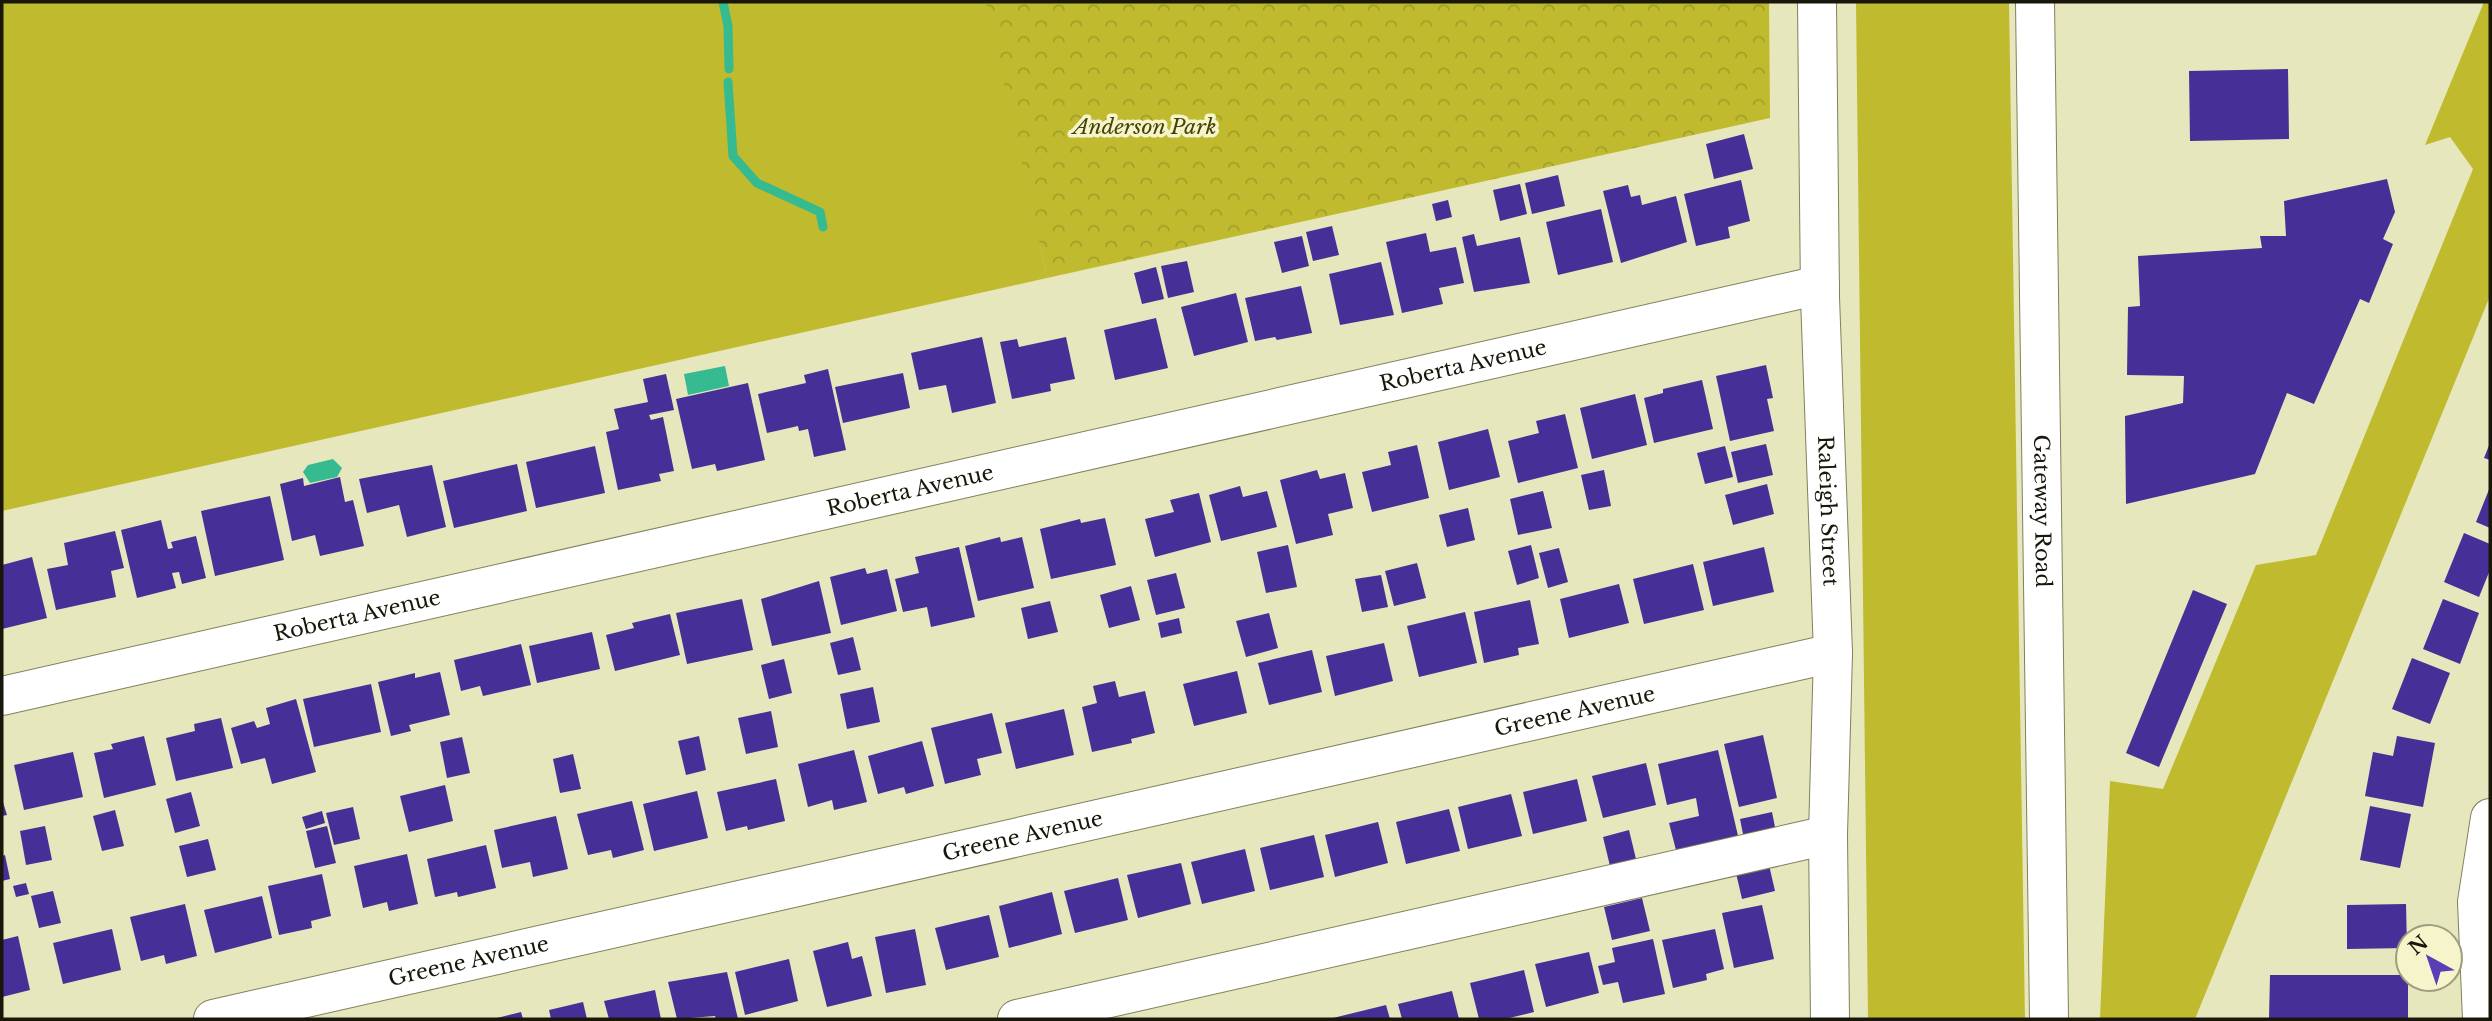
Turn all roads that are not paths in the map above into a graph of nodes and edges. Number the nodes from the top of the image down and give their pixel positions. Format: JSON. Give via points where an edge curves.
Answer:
{"nodes":[{"id":1,"x":1817,"y":2,"type":"edge"},
{"id":2,"x":2035,"y":2,"type":"edge"},
{"id":3,"x":1820,"y":285,"type":"junction"},
{"id":4,"x":1832,"y":653,"type":"junction"},
{"id":5,"x":2,"y":696,"type":"edge"},
{"id":6,"x":2490,"y":825,"type":"edge"},
{"id":7,"x":1828,"y":835,"type":"junction"},
{"id":8,"x":213,"y":1019,"type":"edge"},
{"id":9,"x":1017,"y":1019,"type":"edge"},
{"id":10,"x":1830,"y":1019,"type":"edge"},
{"id":11,"x":2049,"y":1019,"type":"edge"},
{"id":12,"x":2482,"y":1019,"type":"edge"}],
"edges":[{"from":1,"to":3,"type":"street","name":"Raleigh Street"},
{"from":2,"to":11,"type":"street","name":"Gateway Road"},
{"from":3,"to":4,"type":"street","name":"Raleigh Street"},
{"from":3,"to":5,"type":"street","name":"Roberta Avenue"},
{"from":4,"to":7,"type":"street","name":"Raleigh Street"},
{"from":4,"to":8,"type":"street","name":"Greene Avenue"},
{"from":6,"to":12,"type":"street","via":[[2477,902]]},
{"from":7,"to":9,"type":"street"},
{"from":7,"to":10,"type":"street","name":"Raleigh Street"}]}
